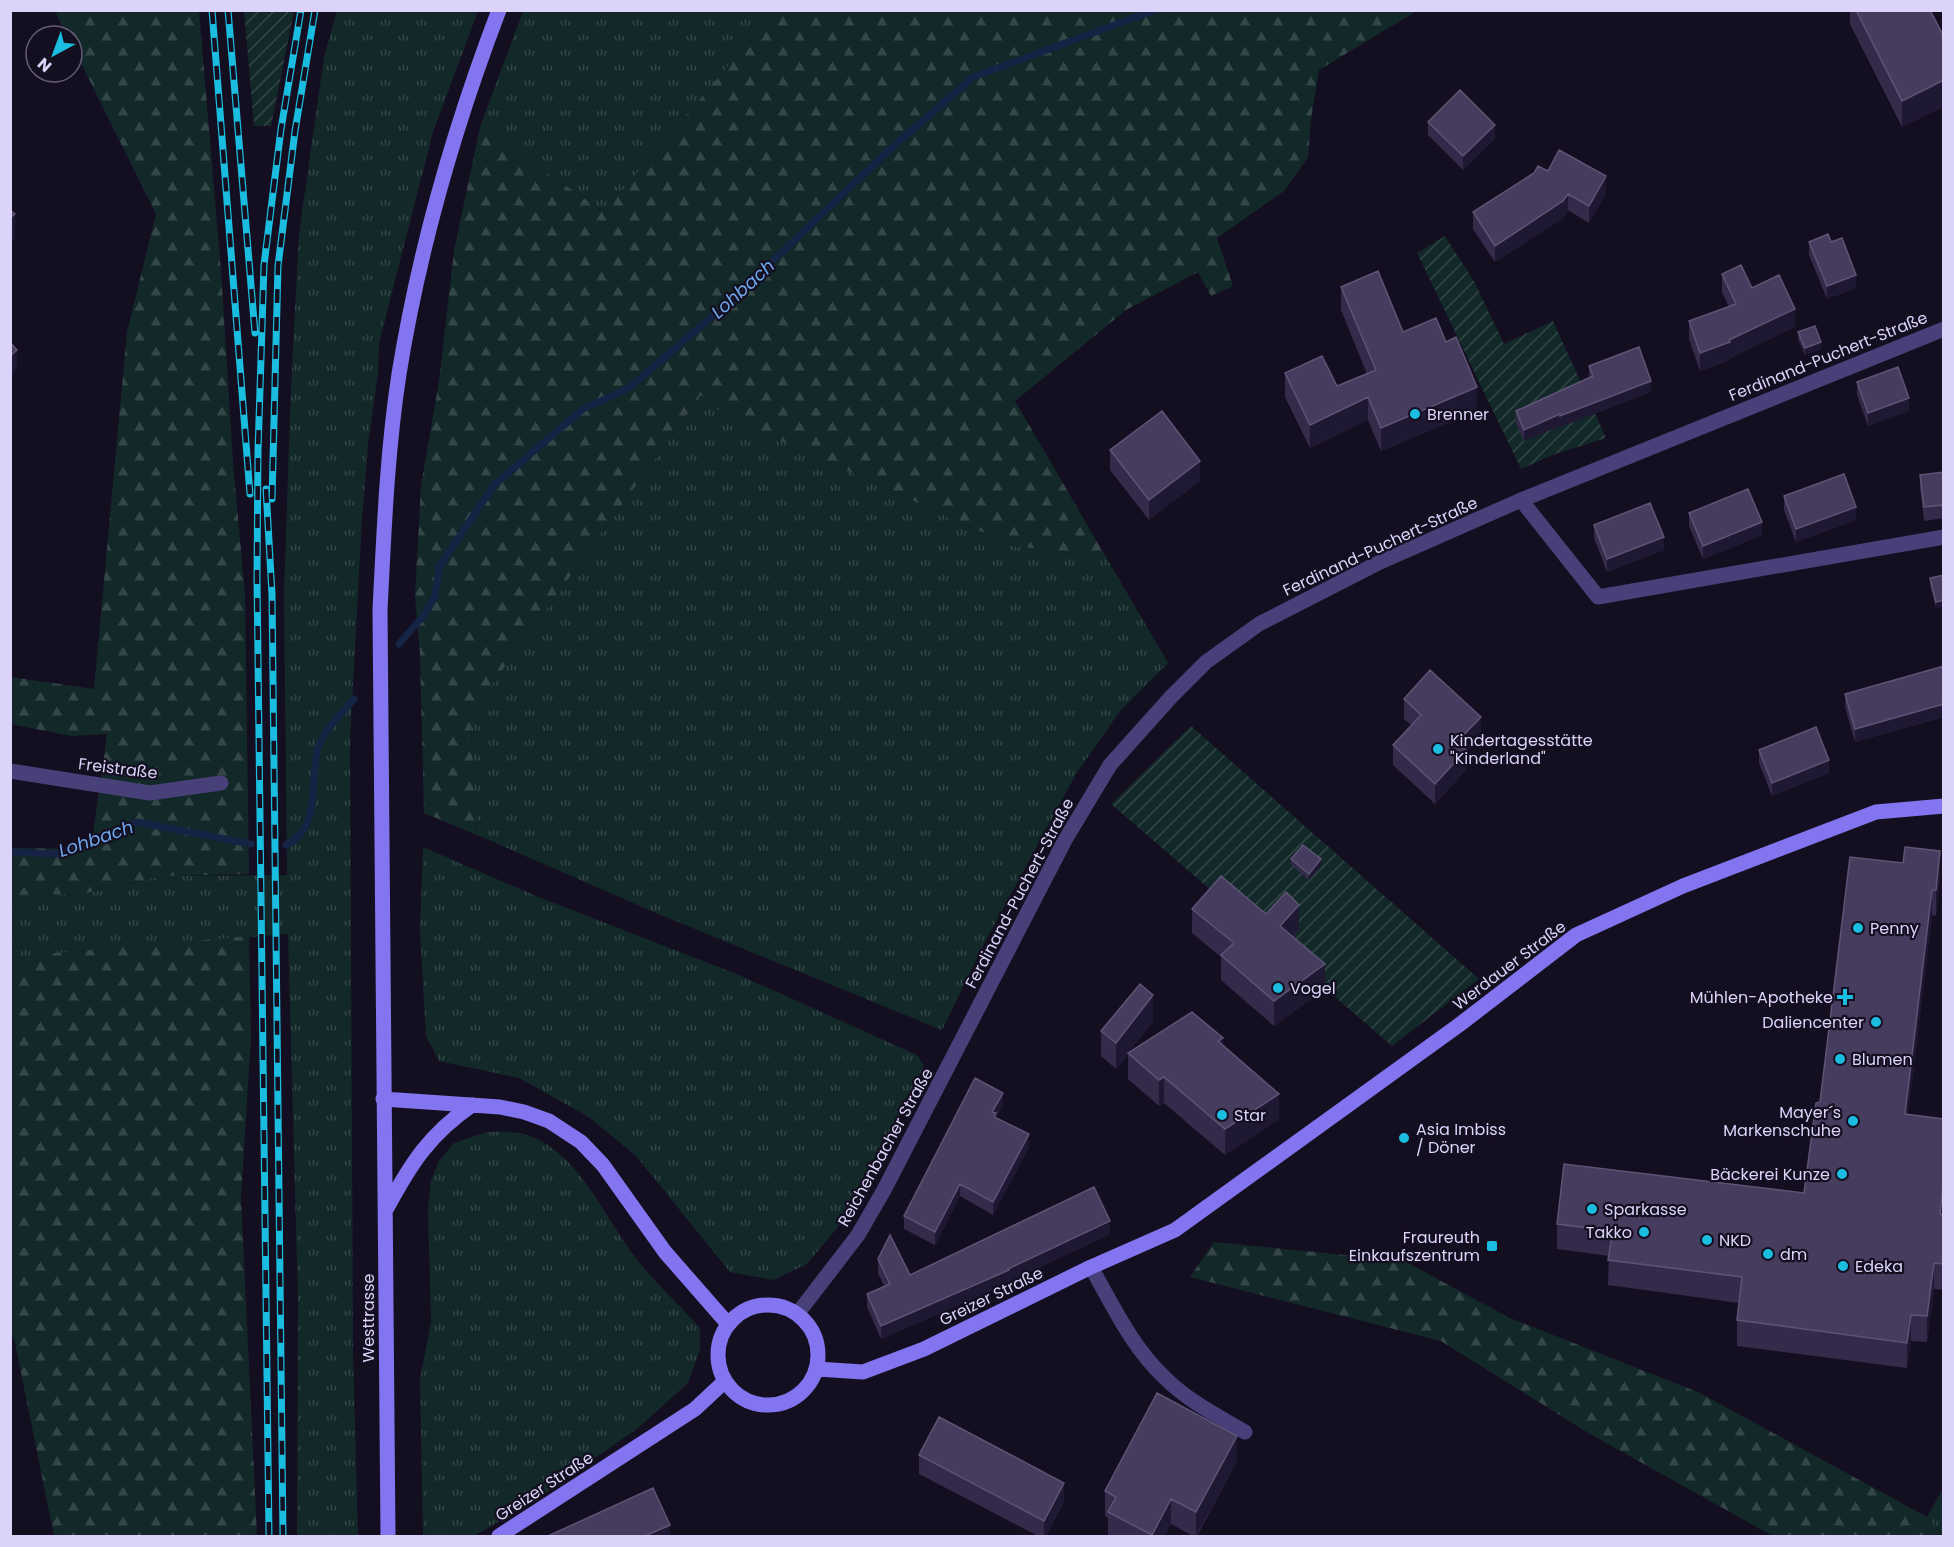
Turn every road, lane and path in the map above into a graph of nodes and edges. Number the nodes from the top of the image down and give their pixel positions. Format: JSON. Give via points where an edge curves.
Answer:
{"nodes":[{"id":1,"x":499,"y":10,"type":"edge"},
{"id":2,"x":1944,"y":329,"type":"edge"},
{"id":3,"x":1521,"y":500,"type":"junction"},
{"id":4,"x":1944,"y":537,"type":"edge"},
{"id":5,"x":10,"y":771,"type":"edge"},
{"id":6,"x":221,"y":783,"type":"dead end"},
{"id":7,"x":1944,"y":806,"type":"edge"},
{"id":8,"x":956,"y":1052,"type":"joint"},
{"id":9,"x":383,"y":1099,"type":"junction"},
{"id":10,"x":472,"y":1105,"type":"junction"},
{"id":11,"x":386,"y":1210,"type":"junction"},
{"id":12,"x":1174,"y":1230,"type":"joint"},
{"id":13,"x":1091,"y":1267,"type":"junction"},
{"id":14,"x":798,"y":1313,"type":"junction"},
{"id":15,"x":728,"y":1324,"type":"junction"},
{"id":16,"x":817,"y":1369,"type":"junction"},
{"id":17,"x":725,"y":1381,"type":"junction"},
{"id":18,"x":1245,"y":1432,"type":"dead end"},
{"id":19,"x":388,"y":1533,"type":"edge"},
{"id":20,"x":499,"y":1536,"type":"edge"}],
"edges":[{"from":1,"to":9,"type":"main road","name":"Westtrasse","via":[[452,147],[421,261],[399,375],[380,610]]},
{"from":2,"to":3,"type":"street","name":"Ferdinand-Puchert-Straße"},
{"from":3,"to":4,"type":"street","via":[[1598,597]]},
{"from":3,"to":8,"type":"street","name":"Ferdinand-Puchert-Straße","via":[[1376,564],[1259,624],[1206,662],[1110,765],[1065,840]]},
{"from":5,"to":6,"type":"street","name":"Freistraße","via":[[150,793]]},
{"from":7,"to":12,"type":"main road","name":"Werdauer Straße","via":[[1876,812],[1683,886],[1576,935],[1459,1025]]},
{"from":8,"to":14,"type":"street","name":"Reichenbacher Straße","via":[[858,1235]]},
{"from":9,"to":10,"type":"main road"},
{"from":9,"to":11,"type":"main road","name":"Westtrasse"},
{"from":10,"to":11,"type":"main road","via":[[440,1129],[424,1147]]},
{"from":10,"to":15,"type":"main road","via":[[524,1112],[549,1121],[581,1142],[603,1165],[665,1252]]},
{"from":11,"to":19,"type":"main road","name":"Westtrasse"},
{"from":12,"to":13,"type":"main road","name":"Greizer Straße"},
{"from":13,"to":16,"type":"main road","name":"Greizer Straße","via":[[924,1349],[863,1372]]},
{"from":13,"to":18,"type":"street","via":[[1128,1334],[1164,1378]]},
{"from":14,"to":15,"type":"main road","via":[[776,1305],[753,1306]]},
{"from":14,"to":16,"type":"main road","via":[[816,1338]]},
{"from":15,"to":17,"type":"main road","via":[[718,1352]]},
{"from":16,"to":17,"type":"main road","via":[[798,1396],[783,1403],[750,1402]]},
{"from":17,"to":20,"type":"main road","name":"Greizer Straße","via":[[695,1409]]}]}
